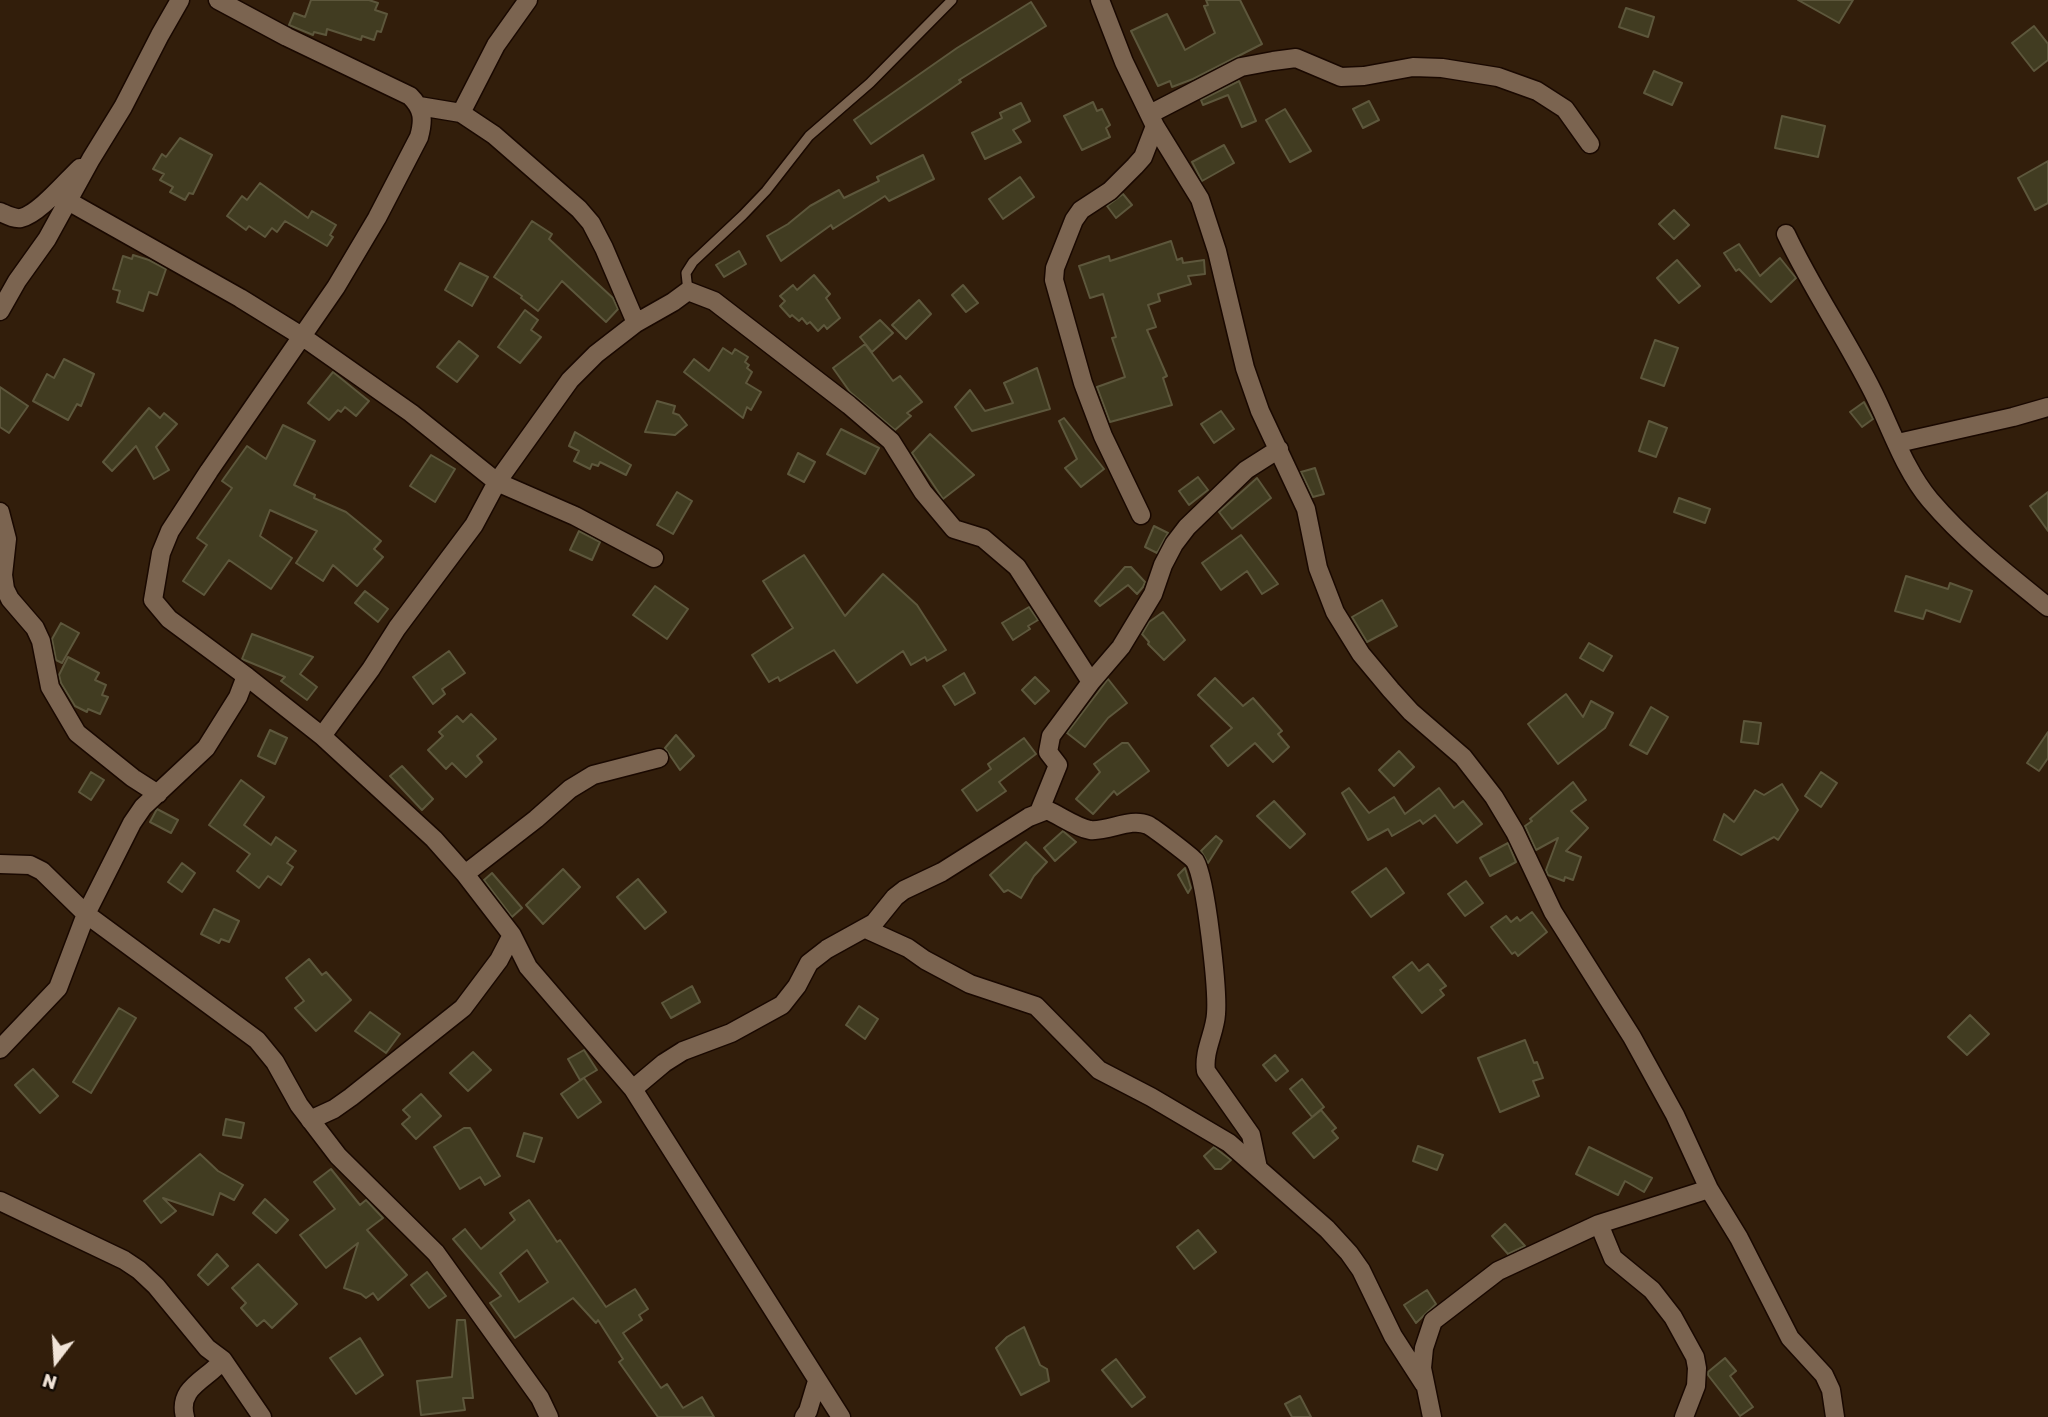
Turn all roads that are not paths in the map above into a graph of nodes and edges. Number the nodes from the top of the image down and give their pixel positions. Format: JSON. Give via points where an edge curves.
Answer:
{"nodes":[{"id":1,"x":180,"y":0,"type":"edge"},
{"id":2,"x":218,"y":0,"type":"edge"},
{"id":3,"x":528,"y":0,"type":"edge"},
{"id":4,"x":952,"y":0,"type":"edge"},
{"id":5,"x":1100,"y":0,"type":"edge"},
{"id":6,"x":419,"y":106,"type":"junction"},
{"id":7,"x":461,"y":113,"type":"junction"},
{"id":8,"x":1153,"y":120,"type":"junction"},
{"id":9,"x":1590,"y":144,"type":"dead end"},
{"id":10,"x":91,"y":159,"type":"junction"},
{"id":11,"x":68,"y":201,"type":"junction"},
{"id":12,"x":0,"y":212,"type":"edge"},
{"id":13,"x":1786,"y":234,"type":"dead end"},
{"id":14,"x":688,"y":291,"type":"junction"},
{"id":15,"x":0,"y":311,"type":"edge"},
{"id":16,"x":636,"y":323,"type":"junction"},
{"id":17,"x":303,"y":337,"type":"junction"},
{"id":18,"x":2048,"y":407,"type":"edge"},
{"id":19,"x":1898,"y":443,"type":"junction"},
{"id":20,"x":1279,"y":449,"type":"junction"},
{"id":21,"x":497,"y":482,"type":"junction"},
{"id":22,"x":0,"y":512,"type":"edge"},
{"id":23,"x":1141,"y":515,"type":"dead end"},
{"id":24,"x":654,"y":558,"type":"dead end"},
{"id":25,"x":2048,"y":607,"type":"edge"},
{"id":26,"x":246,"y":676,"type":"junction"},
{"id":27,"x":1091,"y":681,"type":"junction"},
{"id":28,"x":322,"y":736,"type":"junction"},
{"id":29,"x":659,"y":758,"type":"dead end"},
{"id":30,"x":158,"y":794,"type":"junction"},
{"id":31,"x":1039,"y":812,"type":"junction"},
{"id":32,"x":0,"y":864,"type":"edge"},
{"id":33,"x":465,"y":874,"type":"junction"},
{"id":34,"x":86,"y":914,"type":"junction"},
{"id":35,"x":866,"y":929,"type":"junction"},
{"id":36,"x":512,"y":935,"type":"junction"},
{"id":37,"x":0,"y":1049,"type":"edge"},
{"id":38,"x":633,"y":1089,"type":"junction"},
{"id":39,"x":310,"y":1120,"type":"junction"},
{"id":40,"x":1258,"y":1168,"type":"junction"},
{"id":41,"x":1709,"y":1189,"type":"junction"},
{"id":42,"x":0,"y":1201,"type":"edge"},
{"id":43,"x":1599,"y":1224,"type":"junction"},
{"id":44,"x":223,"y":1360,"type":"junction"},
{"id":45,"x":817,"y":1381,"type":"junction"},
{"id":46,"x":1424,"y":1384,"type":"junction"},
{"id":47,"x":184,"y":1417,"type":"edge"},
{"id":48,"x":262,"y":1417,"type":"edge"},
{"id":49,"x":549,"y":1417,"type":"edge"},
{"id":50,"x":804,"y":1417,"type":"edge"},
{"id":51,"x":841,"y":1417,"type":"edge"},
{"id":52,"x":1432,"y":1417,"type":"edge"},
{"id":53,"x":1684,"y":1417,"type":"edge"},
{"id":54,"x":1835,"y":1417,"type":"edge"}],
"edges":[{"from":1,"to":10,"type":"street"},
{"from":2,"to":6,"type":"street","via":[[410,96]]},
{"from":3,"to":7,"type":"street","via":[[496,45]]},
{"from":4,"to":14,"type":"lane","via":[[870,83],[809,136],[766,191],[693,262],[686,273]]},
{"from":5,"to":8,"type":"street"},
{"from":6,"to":7,"type":"street"},
{"from":6,"to":17,"type":"street","via":[[419,137],[377,218]]},
{"from":7,"to":16,"type":"street","via":[[494,135],[591,223]]},
{"from":8,"to":9,"type":"street","via":[[1241,67],[1297,58],[1341,76],[1413,67],[1498,77],[1537,91],[1565,110]]},
{"from":8,"to":20,"type":"street","via":[[1200,198],[1245,368]]},
{"from":8,"to":23,"type":"street","via":[[1143,157],[1073,220],[1054,280],[1087,394]]},
{"from":10,"to":11,"type":"street"},
{"from":10,"to":12,"type":"street","via":[[22,218]]},
{"from":11,"to":15,"type":"street"},
{"from":11,"to":17,"type":"street"},
{"from":13,"to":19,"type":"street"},
{"from":14,"to":16,"type":"street"},
{"from":14,"to":27,"type":"street","via":[[714,302],[849,404],[891,442],[954,529],[984,538],[1017,567]]},
{"from":16,"to":21,"type":"street","via":[[570,380]]},
{"from":17,"to":21,"type":"street","via":[[411,413]]},
{"from":17,"to":26,"type":"street","via":[[170,531],[157,574],[153,600],[169,619]]},
{"from":18,"to":19,"type":"street"},
{"from":19,"to":25,"type":"street","via":[[1930,500],[1995,564]]},
{"from":20,"to":27,"type":"street","via":[[1246,470],[1187,527],[1130,634]]},
{"from":20,"to":41,"type":"street","via":[[1306,509],[1318,568],[1335,611],[1361,654],[1391,690],[1463,757],[1494,797],[1553,912],[1675,1115]]},
{"from":21,"to":24,"type":"street"},
{"from":21,"to":28,"type":"street","via":[[474,524]]},
{"from":22,"to":30,"type":"street","via":[[7,539],[5,589],[36,628],[50,687],[78,733]]},
{"from":26,"to":28,"type":"street"},
{"from":26,"to":30,"type":"street","via":[[206,748]]},
{"from":27,"to":31,"type":"street","via":[[1051,736],[1048,752],[1058,765]]},
{"from":28,"to":33,"type":"street","via":[[434,839]]},
{"from":29,"to":33,"type":"street","via":[[593,775]]},
{"from":30,"to":34,"type":"street","via":[[132,823]]},
{"from":31,"to":35,"type":"street","via":[[904,890]]},
{"from":31,"to":40,"type":"street","via":[[1047,810],[1092,830],[1128,823],[1148,825],[1194,860],[1204,896],[1216,1012],[1206,1071],[1251,1135]]},
{"from":32,"to":34,"type":"street","via":[[30,865],[42,871]]},
{"from":33,"to":36,"type":"street"},
{"from":34,"to":37,"type":"street","via":[[58,988]]},
{"from":34,"to":39,"type":"street","via":[[257,1040]]},
{"from":35,"to":38,"type":"street","via":[[815,957],[782,1005],[683,1052]]},
{"from":35,"to":40,"type":"street","via":[[970,984],[1036,1006],[1099,1070],[1206,1128]]},
{"from":36,"to":38,"type":"street","via":[[528,967]]},
{"from":36,"to":39,"type":"street","via":[[463,1008],[351,1097]]},
{"from":38,"to":45,"type":"street"},
{"from":39,"to":49,"type":"street","via":[[348,1166],[436,1253],[534,1389]]},
{"from":40,"to":46,"type":"street","via":[[1349,1252]]},
{"from":41,"to":43,"type":"street"},
{"from":41,"to":54,"type":"street","via":[[1790,1338],[1824,1375]]},
{"from":42,"to":44,"type":"street","via":[[139,1270],[207,1348]]},
{"from":43,"to":46,"type":"street","via":[[1498,1271],[1433,1321],[1424,1348]]},
{"from":43,"to":53,"type":"street","via":[[1613,1258],[1652,1290],[1695,1357],[1696,1386]]},
{"from":44,"to":47,"type":"street","via":[[187,1392],[181,1405]]},
{"from":44,"to":48,"type":"street"},
{"from":45,"to":50,"type":"street"},
{"from":45,"to":51,"type":"street"},
{"from":46,"to":52,"type":"street"}]}
